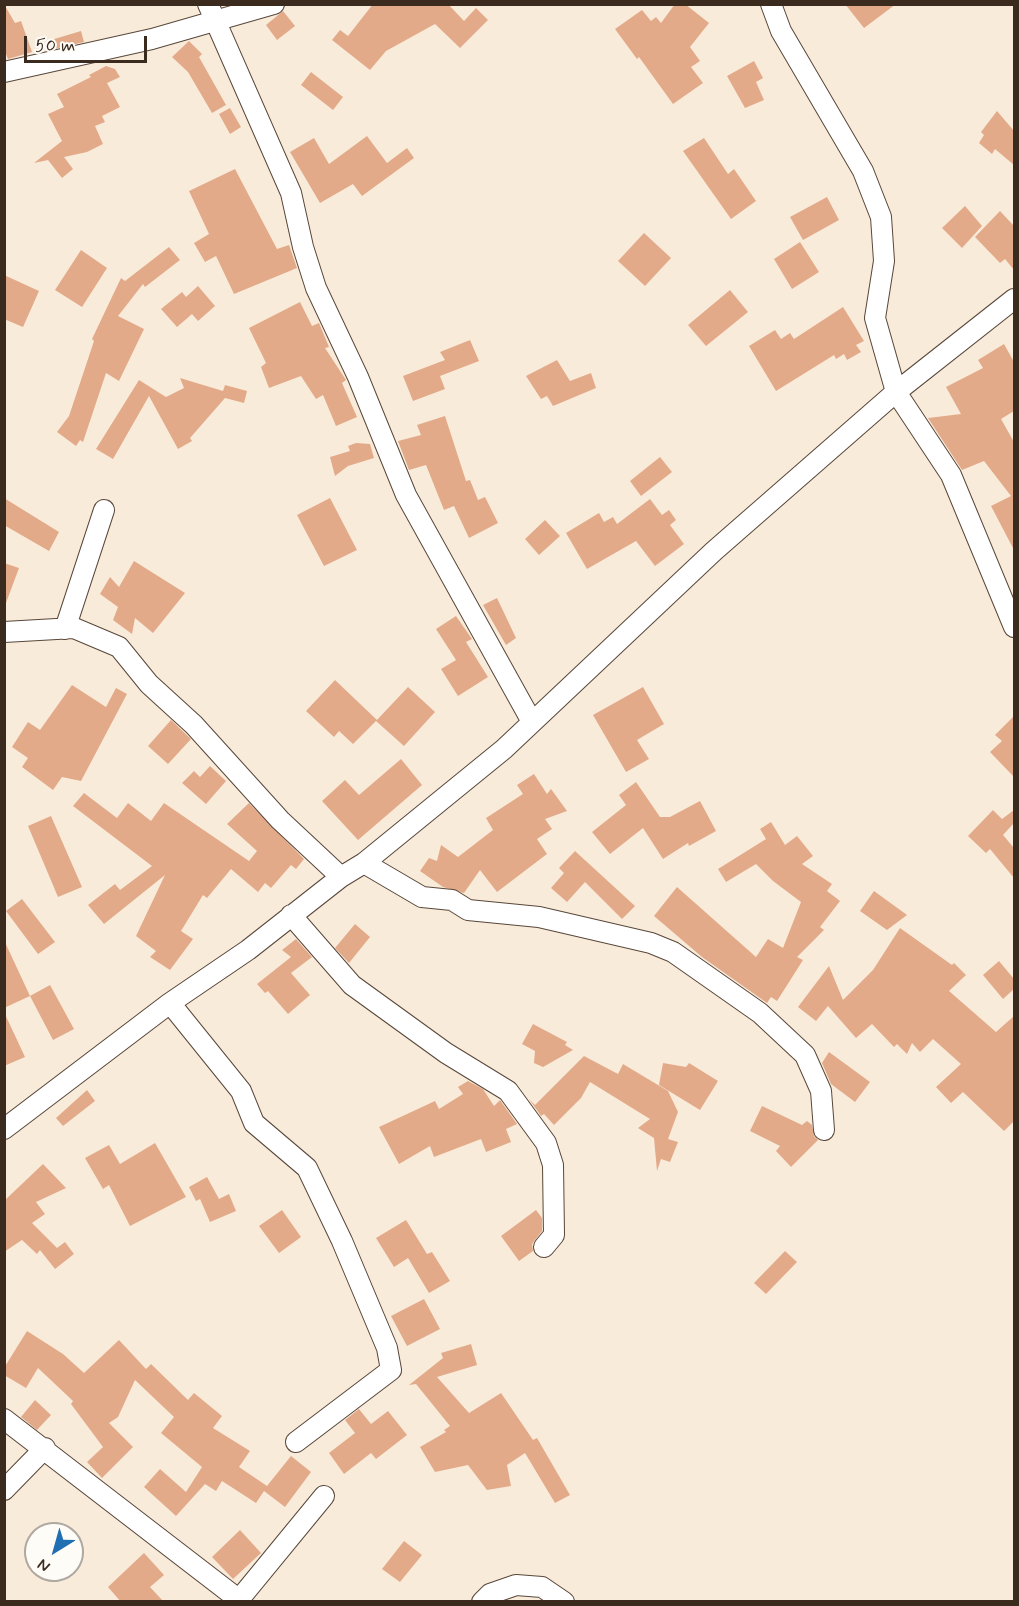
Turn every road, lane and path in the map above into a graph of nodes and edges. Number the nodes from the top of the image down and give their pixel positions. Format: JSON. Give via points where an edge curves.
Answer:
{"nodes":[{"id":1,"x":274,"y":4,"type":"edge"},
{"id":2,"x":771,"y":4,"type":"edge"},
{"id":3,"x":212,"y":12,"type":"edge"},
{"id":4,"x":4,"y":72,"type":"edge"},
{"id":5,"x":1014,"y":299,"type":"edge"},
{"id":6,"x":896,"y":392,"type":"junction"},
{"id":7,"x":104,"y":510,"type":"dead end"},
{"id":8,"x":1014,"y":627,"type":"edge"},
{"id":9,"x":65,"y":629,"type":"junction"},
{"id":10,"x":4,"y":632,"type":"edge"},
{"id":11,"x":532,"y":722,"type":"junction"},
{"id":12,"x":364,"y":862,"type":"junction"},
{"id":13,"x":341,"y":877,"type":"junction"},
{"id":14,"x":291,"y":915,"type":"junction"},
{"id":15,"x":170,"y":1003,"type":"junction"},
{"id":16,"x":4,"y":1129,"type":"edge"},
{"id":17,"x":824,"y":1130,"type":"dead end"},
{"id":18,"x":544,"y":1247,"type":"dead end"},
{"id":19,"x":4,"y":1419,"type":"edge"},
{"id":20,"x":296,"y":1442,"type":"dead end"},
{"id":21,"x":45,"y":1448,"type":"junction"},
{"id":22,"x":4,"y":1490,"type":"edge"},
{"id":23,"x":324,"y":1496,"type":"dead end"},
{"id":24,"x":237,"y":1600,"type":"edge"},
{"id":25,"x":482,"y":1602,"type":"edge"},
{"id":26,"x":564,"y":1602,"type":"edge"}],
"edges":[{"from":1,"to":3,"type":"street"},
{"from":2,"to":6,"type":"street","via":[[781,31],[864,171],[881,217],[884,261],[875,318]]},
{"from":3,"to":4,"type":"street","via":[[152,39]]},
{"from":3,"to":11,"type":"street","via":[[291,193],[316,288],[402,485]]},
{"from":5,"to":6,"type":"street"},
{"from":6,"to":8,"type":"street","via":[[951,475]]},
{"from":6,"to":11,"type":"street","via":[[714,551]]},
{"from":7,"to":9,"type":"street"},
{"from":9,"to":10,"type":"street"},
{"from":9,"to":13,"type":"street","via":[[74,628],[119,648],[280,820]]},
{"from":11,"to":12,"type":"street"},
{"from":12,"to":13,"type":"street"},
{"from":12,"to":17,"type":"street","via":[[422,897],[452,900],[468,910],[539,917],[594,929],[673,952],[760,1013],[805,1055],[821,1091]]},
{"from":13,"to":14,"type":"street"},
{"from":14,"to":15,"type":"street","via":[[248,950]]},
{"from":14,"to":18,"type":"street","via":[[352,985],[446,1053],[508,1091],[546,1143],[553,1165],[554,1235]]},
{"from":15,"to":16,"type":"street"},
{"from":15,"to":20,"type":"street","via":[[241,1091],[254,1123],[307,1168],[387,1348],[391,1370]]},
{"from":19,"to":21,"type":"street"},
{"from":21,"to":22,"type":"street"},
{"from":21,"to":24,"type":"street"},
{"from":23,"to":24,"type":"street"},
{"from":25,"to":26,"type":"street","via":[[490,1594],[516,1585],[542,1587]]}]}
